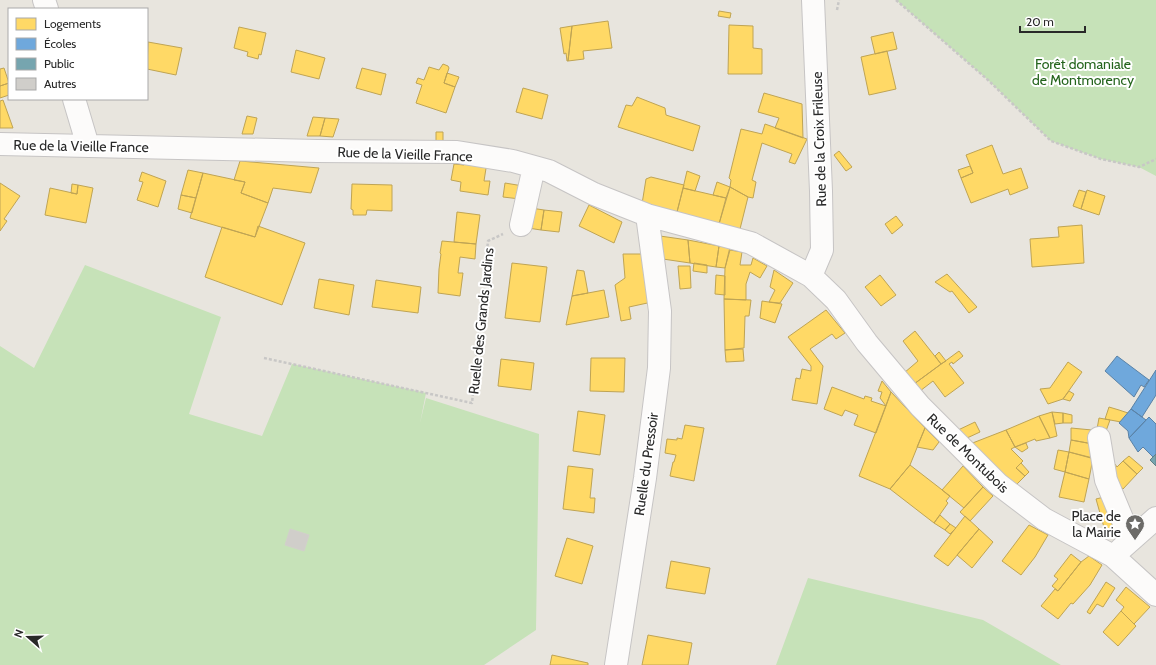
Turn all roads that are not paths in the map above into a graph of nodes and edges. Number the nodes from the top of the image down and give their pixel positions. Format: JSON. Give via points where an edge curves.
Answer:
{"nodes":[{"id":1,"x":813,"y":0,"type":"edge"},
{"id":2,"x":74,"y":100,"type":"edge"},
{"id":3,"x":0,"y":144,"type":"edge"},
{"id":4,"x":88,"y":146,"type":"junction"},
{"id":5,"x":534,"y":167,"type":"junction"},
{"id":6,"x":647,"y":215,"type":"junction"},
{"id":7,"x":521,"y":225,"type":"road end"},
{"id":8,"x":811,"y":276,"type":"junction"},
{"id":9,"x":1099,"y":438,"type":"dead end"},
{"id":10,"x":1156,"y":518,"type":"edge"},
{"id":11,"x":1131,"y":540,"type":"junction"},
{"id":12,"x":1113,"y":556,"type":"junction"},
{"id":13,"x":1156,"y":595,"type":"edge"},
{"id":14,"x":616,"y":665,"type":"edge"}],
"edges":[{"from":1,"to":8,"type":"street","name":"Rue de la Croix Frileuse","via":[[822,250]]},
{"from":2,"to":4,"type":"street"},
{"from":3,"to":4,"type":"street","name":"Rue de la Vieille France"},
{"from":4,"to":5,"type":"street","name":"Rue de la Vieille France","via":[[457,152]]},
{"from":5,"to":6,"type":"street","name":"Rue de la Vieille France","via":[[549,171],[594,194]]},
{"from":5,"to":7,"type":"street"},
{"from":6,"to":8,"type":"street","name":"Rue de la Vieille France","via":[[751,243]]},
{"from":6,"to":14,"type":"street","name":"Ruelle du Pressoir","via":[[660,311],[659,368]]},
{"from":8,"to":12,"type":"street","name":"Rue de Montubois","via":[[836,300],[867,343],[920,406],[998,484],[1044,520]]},
{"from":9,"to":11,"type":"street","via":[[1106,480]]},
{"from":10,"to":11,"type":"street"},
{"from":11,"to":12,"type":"street"},
{"from":12,"to":13,"type":"street","name":"Rue de Montubois"}]}
